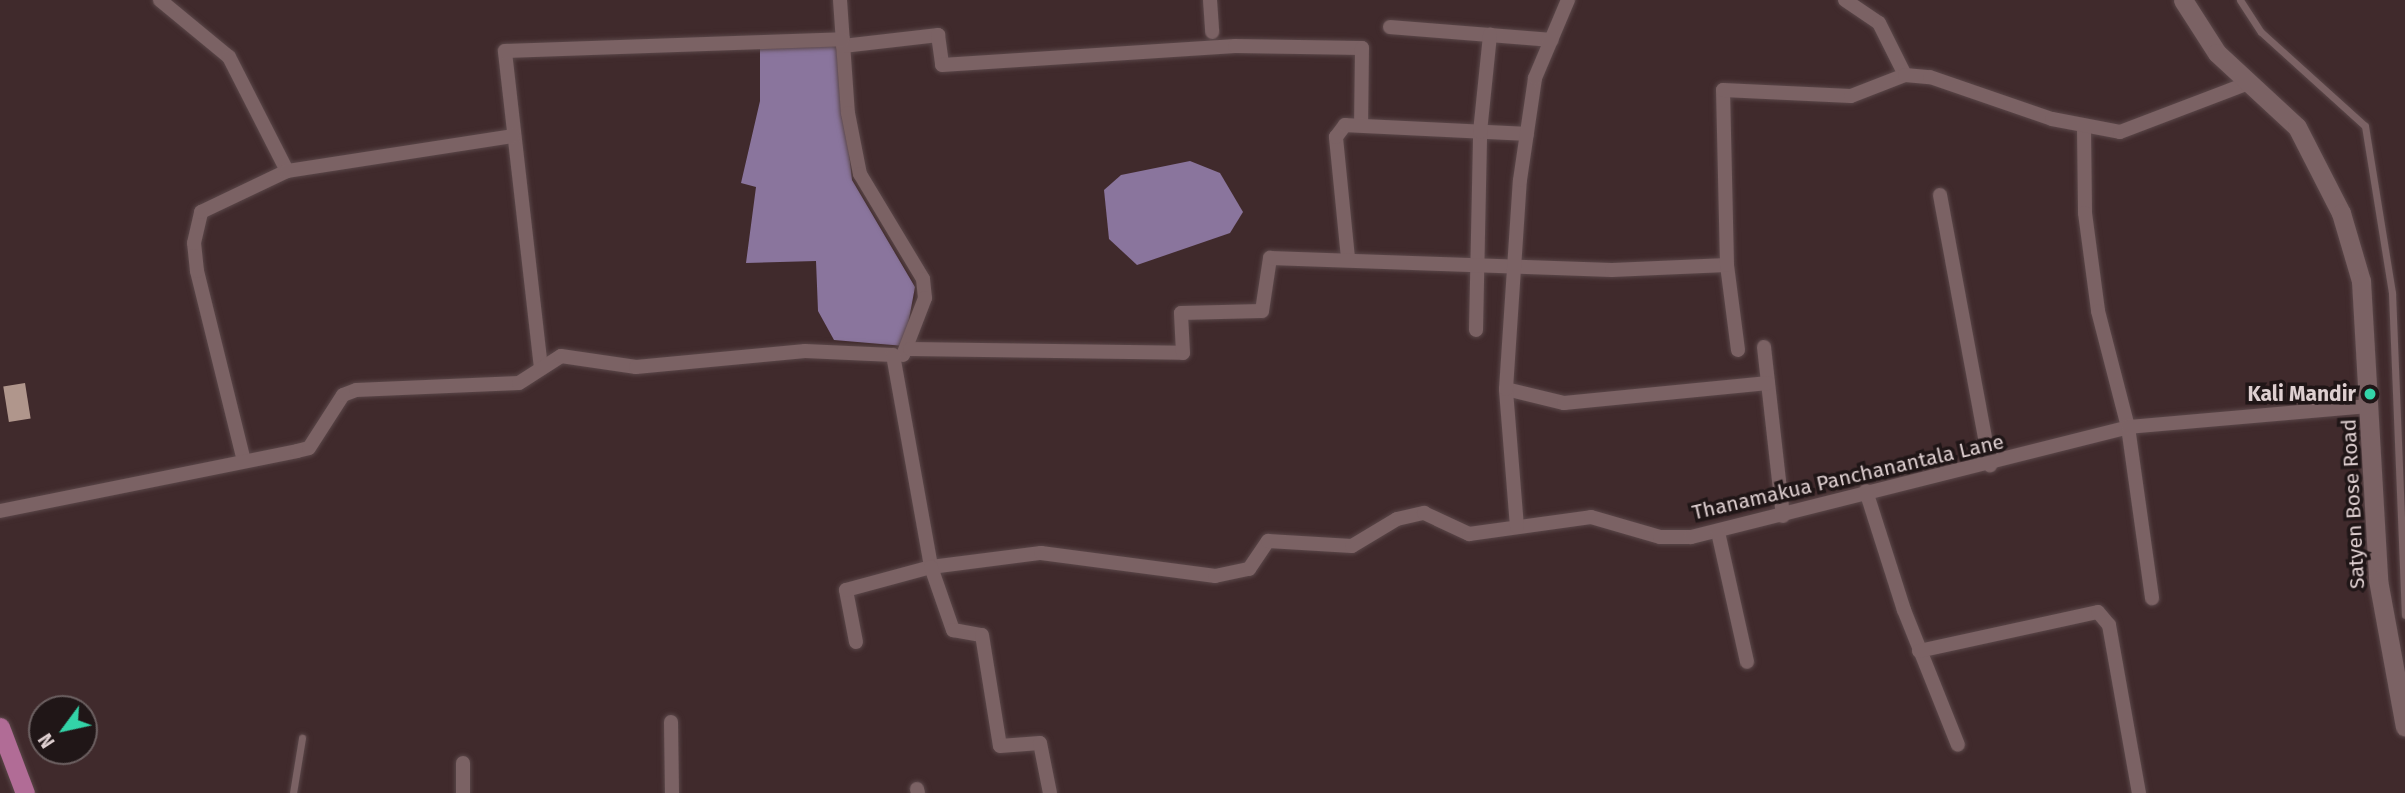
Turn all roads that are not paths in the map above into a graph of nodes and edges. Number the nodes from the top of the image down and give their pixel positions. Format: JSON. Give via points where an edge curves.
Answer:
{"nodes":[{"id":1,"x":160,"y":0,"type":"edge"},
{"id":2,"x":840,"y":0,"type":"edge"},
{"id":3,"x":1210,"y":0,"type":"edge"},
{"id":4,"x":1569,"y":0,"type":"edge"},
{"id":5,"x":1845,"y":0,"type":"edge"},
{"id":6,"x":2183,"y":0,"type":"edge"},
{"id":7,"x":2240,"y":0,"type":"edge"},
{"id":8,"x":1390,"y":27,"type":"dead end"},
{"id":9,"x":1212,"y":32,"type":"dead end"},
{"id":10,"x":1490,"y":35,"type":"junction"},
{"id":11,"x":1551,"y":40,"type":"junction"},
{"id":12,"x":843,"y":42,"type":"junction"},
{"id":13,"x":1905,"y":75,"type":"junction"},
{"id":14,"x":2248,"y":83,"type":"junction"},
{"id":15,"x":1361,"y":125,"type":"junction"},
{"id":16,"x":2084,"y":128,"type":"junction"},
{"id":17,"x":1480,"y":132,"type":"junction"},
{"id":18,"x":1527,"y":134,"type":"junction"},
{"id":19,"x":513,"y":136,"type":"junction"},
{"id":20,"x":287,"y":171,"type":"junction"},
{"id":21,"x":1940,"y":195,"type":"dead end"},
{"id":22,"x":1348,"y":258,"type":"junction"},
{"id":23,"x":1478,"y":262,"type":"junction"},
{"id":24,"x":1513,"y":263,"type":"junction"},
{"id":25,"x":1727,"y":265,"type":"junction"},
{"id":26,"x":1476,"y":330,"type":"dead end"},
{"id":27,"x":1764,"y":347,"type":"dead end"},
{"id":28,"x":910,"y":349,"type":"junction"},
{"id":29,"x":1738,"y":350,"type":"dead end"},
{"id":30,"x":897,"y":360,"type":"junction"},
{"id":31,"x":541,"y":368,"type":"junction"},
{"id":32,"x":1768,"y":383,"type":"junction"},
{"id":33,"x":1506,"y":389,"type":"junction"},
{"id":34,"x":2370,"y":407,"type":"junction"},
{"id":35,"x":2128,"y":427,"type":"junction"},
{"id":36,"x":244,"y":461,"type":"junction"},
{"id":37,"x":1990,"y":465,"type":"junction"},
{"id":38,"x":1866,"y":491,"type":"junction"},
{"id":39,"x":0,"y":511,"type":"edge"},
{"id":40,"x":1783,"y":516,"type":"junction"},
{"id":41,"x":1517,"y":527,"type":"junction"},
{"id":42,"x":1718,"y":532,"type":"junction"},
{"id":43,"x":931,"y":567,"type":"junction"},
{"id":44,"x":2152,"y":598,"type":"dead end"},
{"id":45,"x":2405,"y":615,"type":"edge"},
{"id":46,"x":856,"y":642,"type":"dead end"},
{"id":47,"x":1919,"y":651,"type":"junction"},
{"id":48,"x":1747,"y":662,"type":"dead end"},
{"id":49,"x":671,"y":722,"type":"dead end"},
{"id":50,"x":0,"y":727,"type":"edge"},
{"id":51,"x":2405,"y":727,"type":"edge"},
{"id":52,"x":302,"y":738,"type":"dead end"},
{"id":53,"x":1958,"y":745,"type":"dead end"},
{"id":54,"x":463,"y":763,"type":"dead end"},
{"id":55,"x":25,"y":793,"type":"edge"},
{"id":56,"x":293,"y":793,"type":"edge"},
{"id":57,"x":463,"y":793,"type":"edge"},
{"id":58,"x":672,"y":793,"type":"edge"},
{"id":59,"x":1050,"y":793,"type":"edge"},
{"id":60,"x":2139,"y":793,"type":"edge"}],
"edges":[{"from":1,"to":20,"type":"street","via":[[229,57]]},
{"from":2,"to":12,"type":"street"},
{"from":3,"to":9,"type":"street"},
{"from":4,"to":11,"type":"street"},
{"from":5,"to":13,"type":"street","via":[[1879,23]]},
{"from":6,"to":14,"type":"main road","name":"Satyen Bose Road","via":[[2217,53]]},
{"from":7,"to":45,"type":"lane","via":[[2261,32],[2365,126],[2392,293]]},
{"from":8,"to":10,"type":"street"},
{"from":10,"to":11,"type":"street"},
{"from":10,"to":17,"type":"street"},
{"from":11,"to":18,"type":"street","via":[[1535,78]]},
{"from":12,"to":15,"type":"street","via":[[938,35],[942,65],[1234,46],[1363,48]]},
{"from":12,"to":19,"type":"street","via":[[505,51]]},
{"from":12,"to":28,"type":"street","via":[[860,174],[923,279],[925,298]]},
{"from":13,"to":16,"type":"street","via":[[1930,77]]},
{"from":13,"to":25,"type":"street","via":[[1851,96],[1723,90]]},
{"from":14,"to":16,"type":"street","via":[[2120,132]]},
{"from":14,"to":34,"type":"main road","name":"Satyen Bose Road","via":[[2297,127],[2332,185],[2361,281]]},
{"from":15,"to":17,"type":"street"},
{"from":15,"to":22,"type":"street","via":[[1345,125],[1336,136]]},
{"from":16,"to":35,"type":"street","via":[[2085,213],[2098,311]]},
{"from":17,"to":18,"type":"street"},
{"from":17,"to":23,"type":"street"},
{"from":18,"to":24,"type":"street"},
{"from":19,"to":20,"type":"street"},
{"from":19,"to":31,"type":"street"},
{"from":20,"to":36,"type":"street","via":[[201,212],[194,243]]},
{"from":21,"to":37,"type":"street"},
{"from":22,"to":23,"type":"street"},
{"from":22,"to":28,"type":"street","via":[[1270,258],[1262,311],[1181,313],[1183,353]]},
{"from":23,"to":24,"type":"street"},
{"from":23,"to":26,"type":"street"},
{"from":24,"to":25,"type":"street","via":[[1612,270]]},
{"from":24,"to":33,"type":"street"},
{"from":25,"to":29,"type":"street"},
{"from":27,"to":32,"type":"street"},
{"from":28,"to":30,"type":"street"},
{"from":30,"to":31,"type":"street","via":[[805,351],[636,367],[561,356]]},
{"from":30,"to":43,"type":"street"},
{"from":31,"to":36,"type":"street","via":[[519,383],[356,390],[324,416],[309,447]]},
{"from":32,"to":33,"type":"street","via":[[1564,403]]},
{"from":32,"to":40,"type":"street"},
{"from":33,"to":41,"type":"street"},
{"from":34,"to":35,"type":"street","name":"Thanamakua Panchanantala Lane"},
{"from":34,"to":51,"type":"main road","name":"Satyen Bose Road","via":[[2378,580]]},
{"from":35,"to":37,"type":"street","name":"Thanamakua Panchanantala Lane"},
{"from":35,"to":44,"type":"street"},
{"from":36,"to":39,"type":"street","via":[[137,488]]},
{"from":37,"to":38,"type":"street","name":"Thanamakua Panchanantala Lane"},
{"from":38,"to":40,"type":"street","name":"Thanamakua Panchanantala Lane"},
{"from":38,"to":47,"type":"street"},
{"from":40,"to":42,"type":"street","name":"Thanamakua Panchanantala Lane"},
{"from":41,"to":42,"type":"street","name":"Thanamakua Panchanantala Lane","via":[[1591,517],[1660,537]]},
{"from":41,"to":43,"type":"street","name":"Thanamakua Panchanantala Lane","via":[[1469,534],[1424,513],[1397,519],[1352,547],[1268,541],[1238,575],[1041,553]]},
{"from":42,"to":48,"type":"street"},
{"from":43,"to":46,"type":"street","via":[[846,590]]},
{"from":43,"to":59,"type":"street","via":[[953,630],[982,635],[1000,746],[1040,743]]},
{"from":47,"to":53,"type":"street"},
{"from":47,"to":60,"type":"street","via":[[2098,612],[2109,625]]},
{"from":49,"to":58,"type":"street"},
{"from":50,"to":55,"type":"main road"},
{"from":52,"to":56,"type":"lane"},
{"from":54,"to":57,"type":"street"}]}
